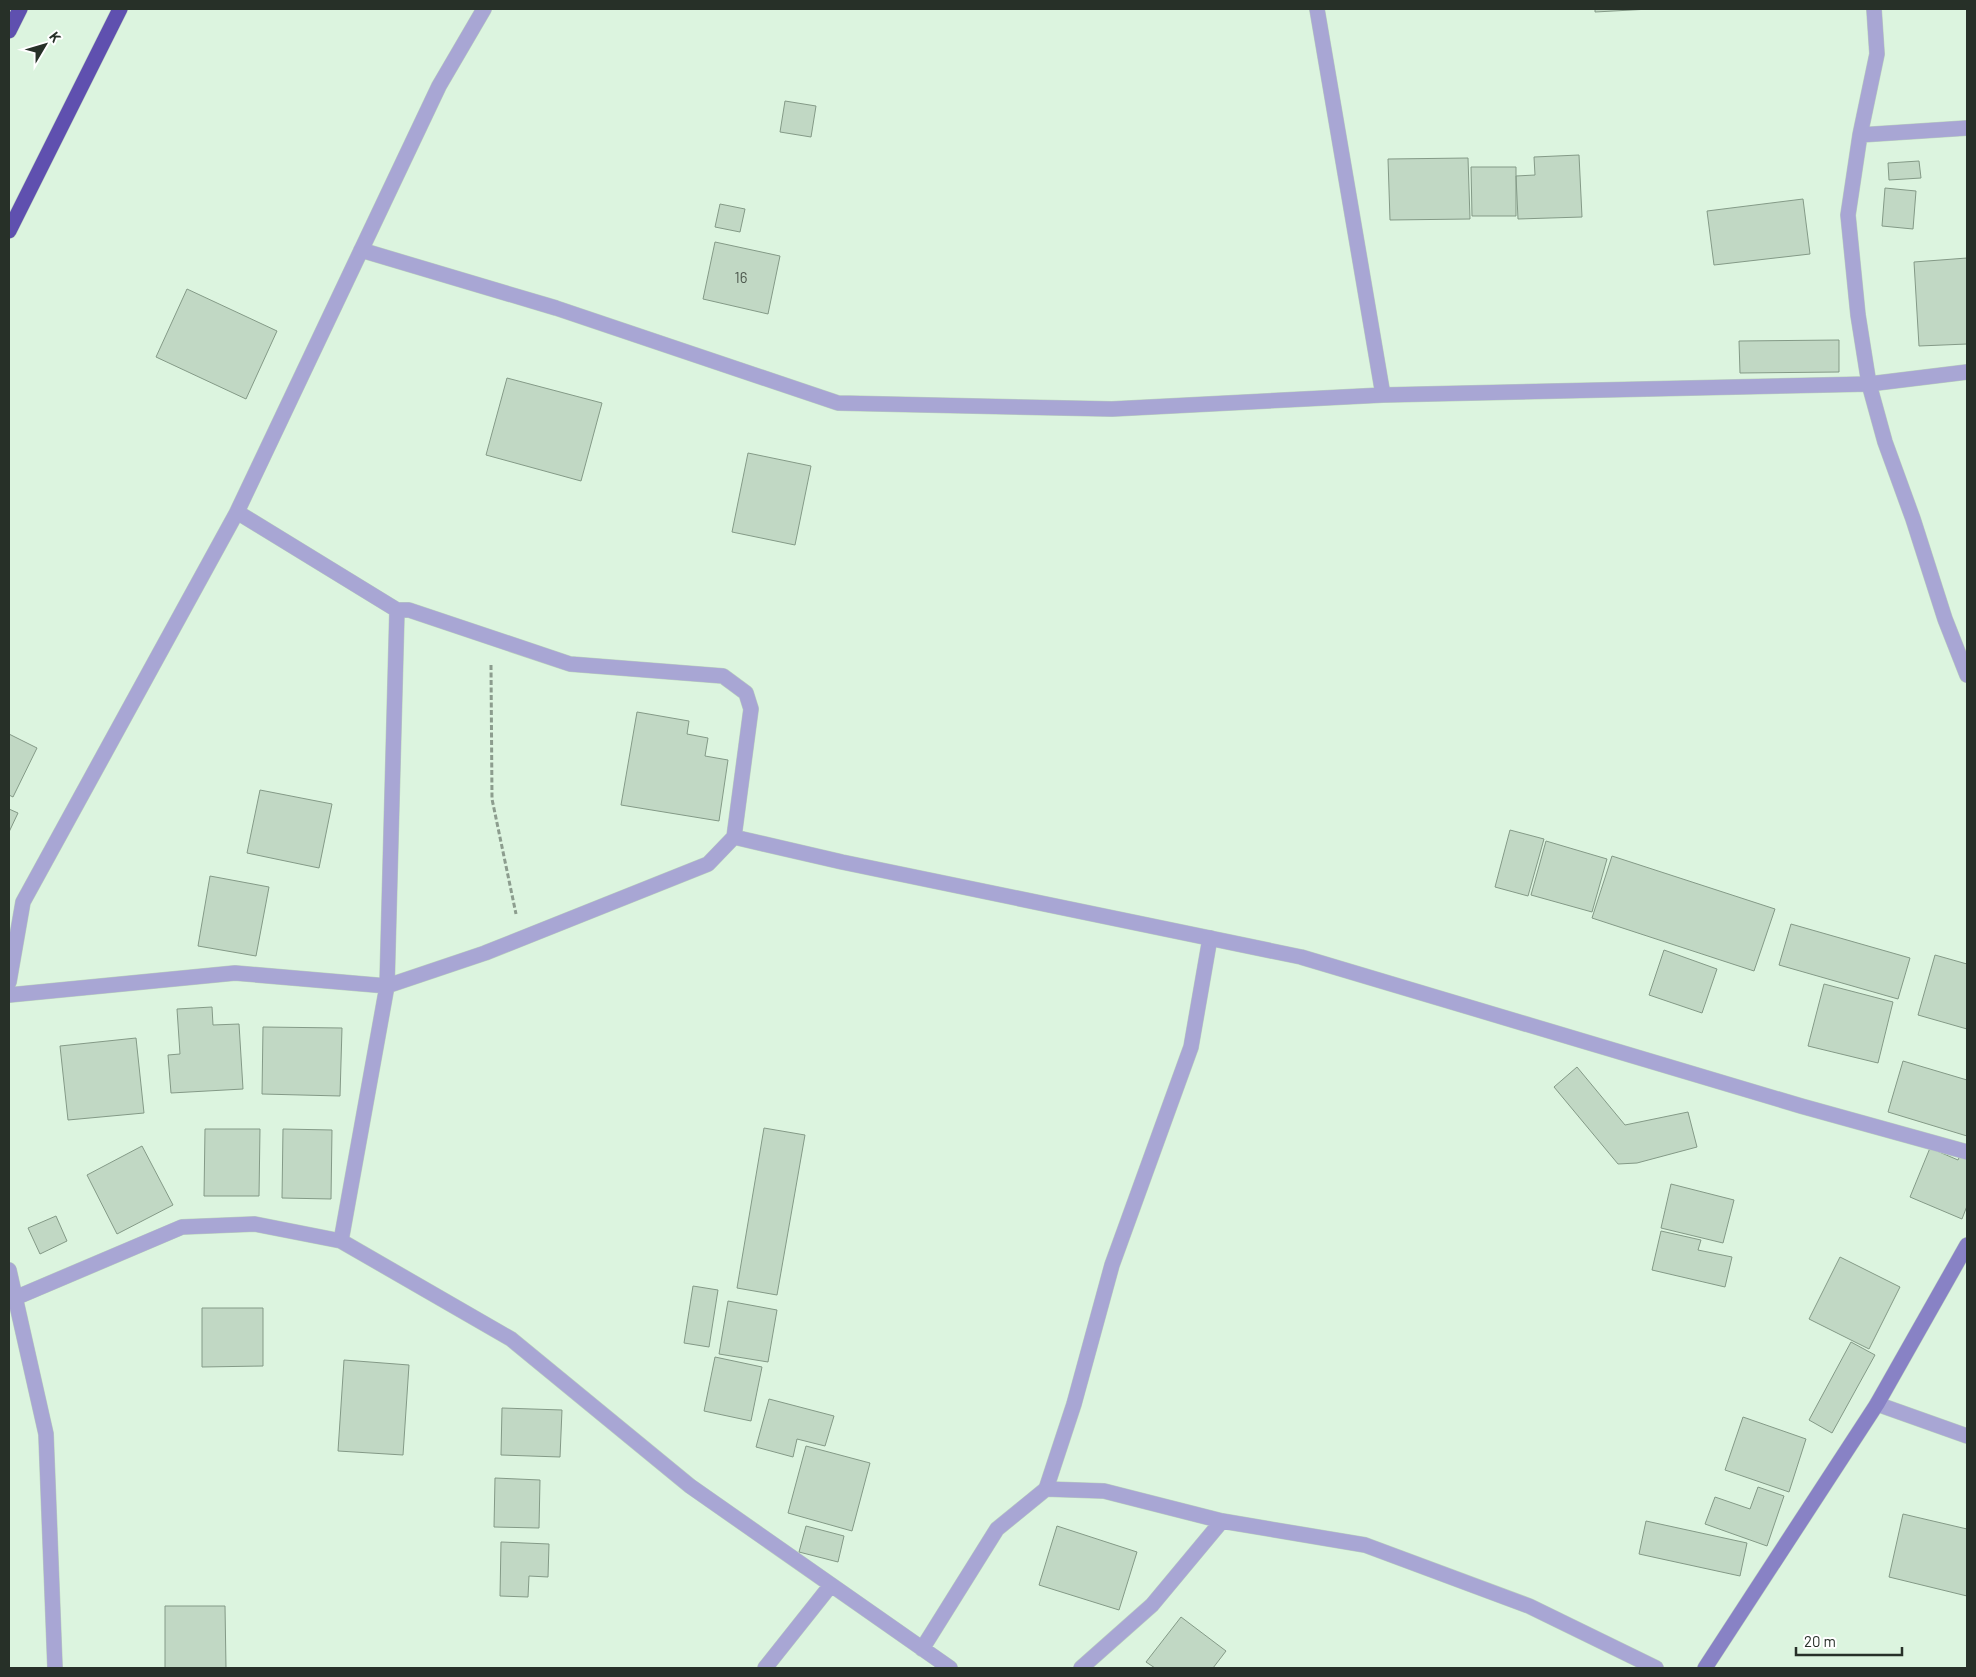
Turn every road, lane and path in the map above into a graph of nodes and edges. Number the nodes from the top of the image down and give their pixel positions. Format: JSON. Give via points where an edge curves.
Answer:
{"nodes":[{"id":1,"x":20,"y":9,"type":"edge"},
{"id":2,"x":120,"y":9,"type":"edge"},
{"id":3,"x":484,"y":9,"type":"edge"},
{"id":4,"x":1317,"y":9,"type":"edge"},
{"id":5,"x":1874,"y":9,"type":"edge"},
{"id":6,"x":9,"y":31,"type":"edge"},
{"id":7,"x":1967,"y":128,"type":"edge"},
{"id":8,"x":1860,"y":135,"type":"junction"},
{"id":9,"x":9,"y":231,"type":"edge"},
{"id":10,"x":361,"y":250,"type":"junction"},
{"id":11,"x":1967,"y":372,"type":"edge"},
{"id":12,"x":1869,"y":384,"type":"junction"},
{"id":13,"x":1383,"y":395,"type":"junction"},
{"id":14,"x":237,"y":512,"type":"junction"},
{"id":15,"x":396,"y":610,"type":"junction"},
{"id":16,"x":490,"y":637,"type":"junction"},
{"id":17,"x":1967,"y":675,"type":"edge"},
{"id":18,"x":734,"y":837,"type":"junction"},
{"id":19,"x":521,"y":938,"type":"junction"},
{"id":20,"x":1210,"y":938,"type":"junction"},
{"id":21,"x":9,"y":982,"type":"edge"},
{"id":22,"x":386,"y":986,"type":"junction"},
{"id":23,"x":9,"y":995,"type":"edge"},
{"id":24,"x":1967,"y":1152,"type":"edge"},
{"id":25,"x":341,"y":1242,"type":"junction"},
{"id":26,"x":1967,"y":1245,"type":"edge"},
{"id":27,"x":9,"y":1270,"type":"edge"},
{"id":28,"x":15,"y":1298,"type":"junction"},
{"id":29,"x":1877,"y":1404,"type":"junction"},
{"id":30,"x":1967,"y":1436,"type":"edge"},
{"id":31,"x":1046,"y":1488,"type":"junction"},
{"id":32,"x":1222,"y":1521,"type":"junction"},
{"id":33,"x":831,"y":1585,"type":"junction"},
{"id":34,"x":922,"y":1649,"type":"junction"},
{"id":35,"x":55,"y":1668,"type":"edge"},
{"id":36,"x":766,"y":1668,"type":"edge"},
{"id":37,"x":950,"y":1668,"type":"edge"},
{"id":38,"x":1081,"y":1668,"type":"edge"},
{"id":39,"x":1656,"y":1668,"type":"edge"},
{"id":40,"x":1705,"y":1668,"type":"edge"}],
"edges":[{"from":1,"to":6,"type":"highway"},
{"from":2,"to":9,"type":"highway"},
{"from":3,"to":10,"type":"street","via":[[439,86]]},
{"from":4,"to":13,"type":"street"},
{"from":5,"to":8,"type":"street","via":[[1877,54]]},
{"from":7,"to":8,"type":"street"},
{"from":8,"to":12,"type":"street","via":[[1848,215]]},
{"from":10,"to":13,"type":"street","via":[[556,308],[838,403],[1112,409]]},
{"from":10,"to":14,"type":"street"},
{"from":11,"to":12,"type":"street"},
{"from":12,"to":13,"type":"street"},
{"from":12,"to":17,"type":"street","via":[[1885,442]]},
{"from":14,"to":15,"type":"street"},
{"from":14,"to":21,"type":"street","via":[[23,902]]},
{"from":15,"to":16,"type":"street","via":[[409,610]]},
{"from":15,"to":22,"type":"street"},
{"from":16,"to":18,"type":"street","via":[[570,664],[723,676],[746,693],[751,709]]},
{"from":16,"to":19,"type":"path","via":[[492,800]]},
{"from":18,"to":19,"type":"street","via":[[708,864]]},
{"from":18,"to":20,"type":"street"},
{"from":19,"to":22,"type":"street"},
{"from":20,"to":24,"type":"street","via":[[1301,957]]},
{"from":20,"to":31,"type":"street","via":[[1191,1047],[1112,1265],[1074,1404]]},
{"from":22,"to":23,"type":"street","via":[[235,973]]},
{"from":22,"to":25,"type":"street"},
{"from":25,"to":28,"type":"street","via":[[255,1224],[182,1227]]},
{"from":25,"to":33,"type":"street","via":[[511,1339],[690,1486]]},
{"from":26,"to":29,"type":"street"},
{"from":27,"to":28,"type":"street"},
{"from":28,"to":35,"type":"street","via":[[46,1434]]},
{"from":29,"to":30,"type":"street"},
{"from":29,"to":40,"type":"street"},
{"from":31,"to":32,"type":"street","via":[[1104,1492]]},
{"from":31,"to":34,"type":"street","via":[[997,1530]]},
{"from":32,"to":38,"type":"street","via":[[1152,1605]]},
{"from":32,"to":39,"type":"street","via":[[1365,1545],[1529,1606]]},
{"from":33,"to":34,"type":"street"},
{"from":33,"to":36,"type":"street"},
{"from":34,"to":37,"type":"street"}]}
